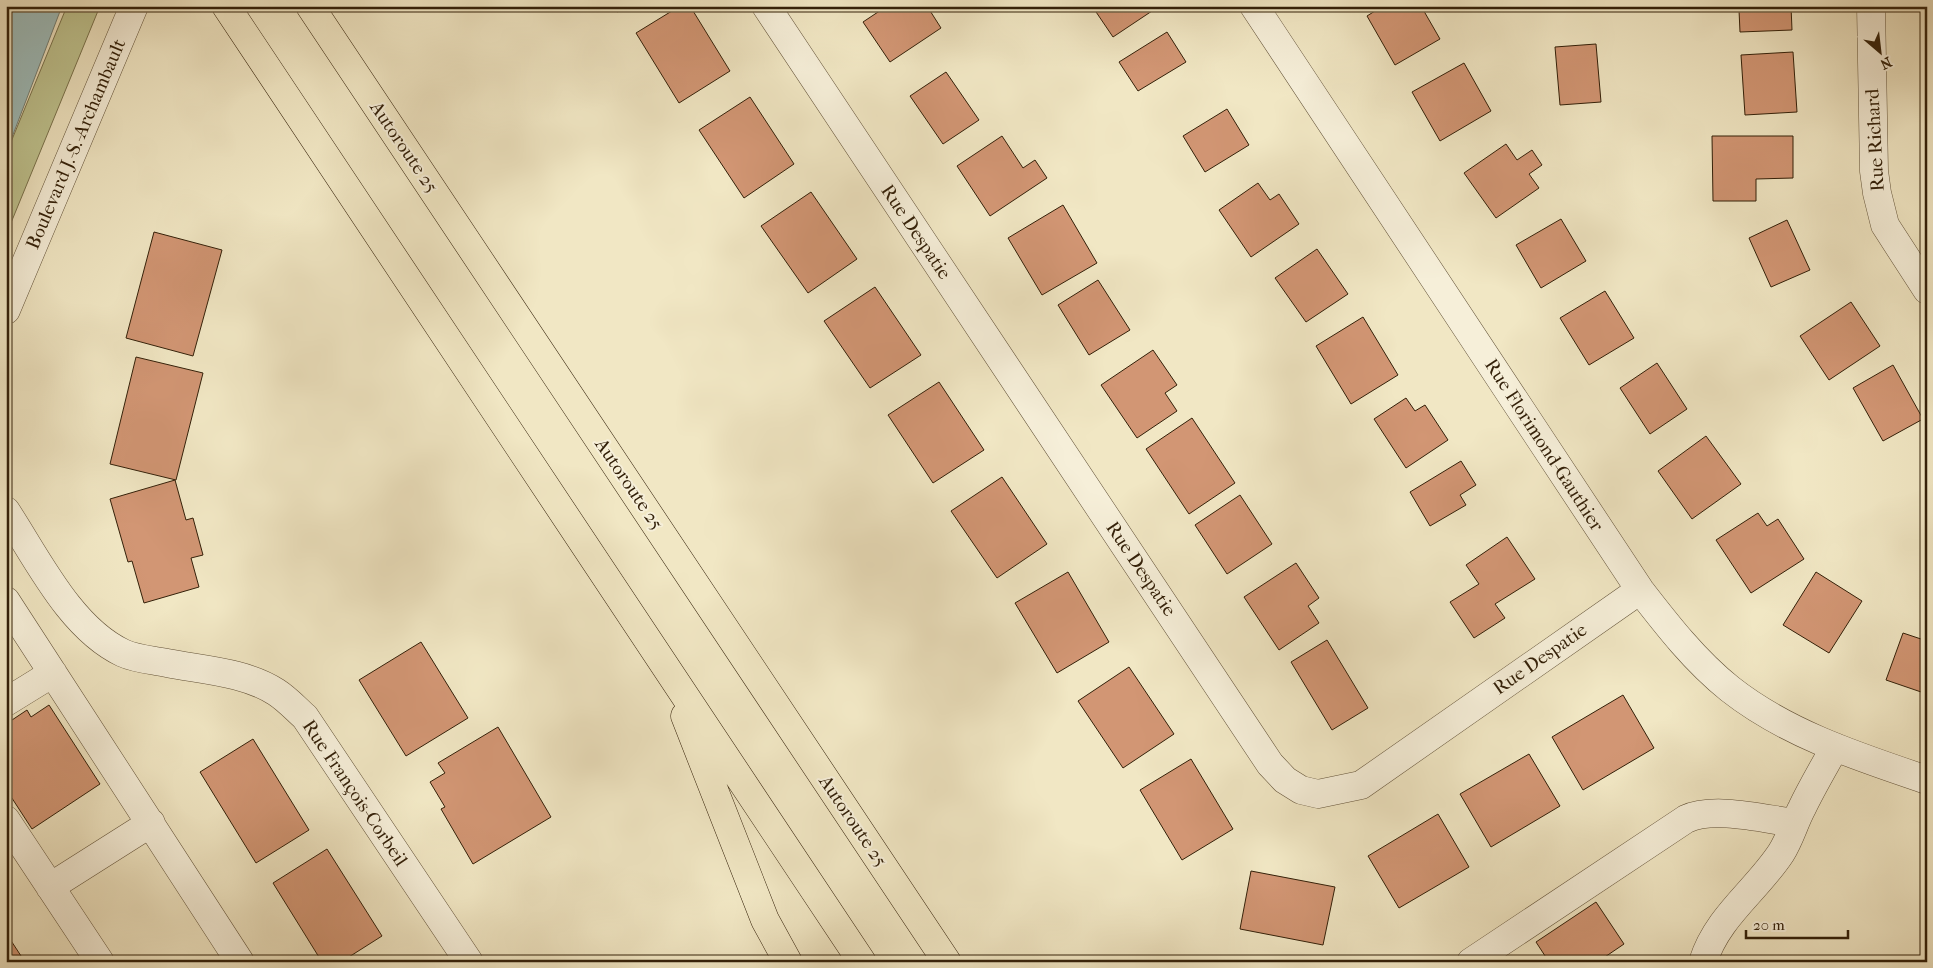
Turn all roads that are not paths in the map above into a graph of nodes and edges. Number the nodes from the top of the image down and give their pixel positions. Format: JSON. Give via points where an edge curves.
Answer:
{"nodes":[{"id":1,"x":134,"y":6,"type":"edge"},
{"id":2,"x":226,"y":6,"type":"edge"},
{"id":3,"x":310,"y":6,"type":"edge"},
{"id":4,"x":766,"y":6,"type":"edge"},
{"id":5,"x":1254,"y":6,"type":"edge"},
{"id":6,"x":1871,"y":6,"type":"edge"},
{"id":7,"x":1927,"y":290,"type":"edge"},
{"id":8,"x":6,"y":310,"type":"edge"},
{"id":9,"x":6,"y":511,"type":"edge"},
{"id":10,"x":1640,"y":590,"type":"junction"},
{"id":11,"x":6,"y":601,"type":"edge"},
{"id":12,"x":665,"y":665,"type":"junction"},
{"id":13,"x":53,"y":672,"type":"junction"},
{"id":14,"x":6,"y":702,"type":"edge"},
{"id":15,"x":1835,"y":747,"type":"junction"},
{"id":16,"x":1927,"y":780,"type":"edge"},
{"id":17,"x":6,"y":820,"type":"edge"},
{"id":18,"x":151,"y":823,"type":"junction"},
{"id":19,"x":1795,"y":823,"type":"junction"},
{"id":20,"x":50,"y":887,"type":"junction"},
{"id":21,"x":100,"y":962,"type":"edge"},
{"id":22,"x":240,"y":962,"type":"edge"},
{"id":23,"x":469,"y":962,"type":"edge"},
{"id":24,"x":788,"y":962,"type":"edge"},
{"id":25,"x":862,"y":962,"type":"edge"},
{"id":26,"x":946,"y":962,"type":"edge"},
{"id":27,"x":1471,"y":962,"type":"edge"},
{"id":28,"x":1703,"y":962,"type":"edge"}],
"edges":[{"from":1,"to":8,"type":"street","name":"Boulevard J.-S.-Archambault"},
{"from":2,"to":12,"type":"highway"},
{"from":3,"to":26,"type":"highway","name":"Autoroute 25"},
{"from":4,"to":10,"type":"street","name":"Rue Despatie","via":[[1270,764],[1285,780],[1301,790],[1318,794],[1361,785]]},
{"from":5,"to":10,"type":"street","name":"Rue Florimond-Gauthier"},
{"from":6,"to":7,"type":"street","name":"Rue Richard","via":[[1876,193],[1888,230]]},
{"from":9,"to":23,"type":"street","name":"Rue François-Corbeil","via":[[67,605],[103,641],[137,658],[257,683],[284,698],[305,717]]},
{"from":10,"to":15,"type":"street","name":"Rue Florimond-Gauthier","via":[[1693,654],[1729,688],[1776,719]]},
{"from":11,"to":13,"type":"street"},
{"from":12,"to":24,"type":"highway","via":[[765,920]]},
{"from":12,"to":25,"type":"highway"},
{"from":13,"to":14,"type":"street"},
{"from":13,"to":18,"type":"street"},
{"from":15,"to":16,"type":"street","name":"Rue Florimond-Gauthier"},
{"from":15,"to":19,"type":"street"},
{"from":17,"to":20,"type":"street"},
{"from":18,"to":20,"type":"street"},
{"from":18,"to":22,"type":"street"},
{"from":19,"to":27,"type":"street","via":[[1718,813],[1694,816]]},
{"from":19,"to":28,"type":"street","via":[[1780,854],[1722,924]]},
{"from":20,"to":21,"type":"street"}]}
